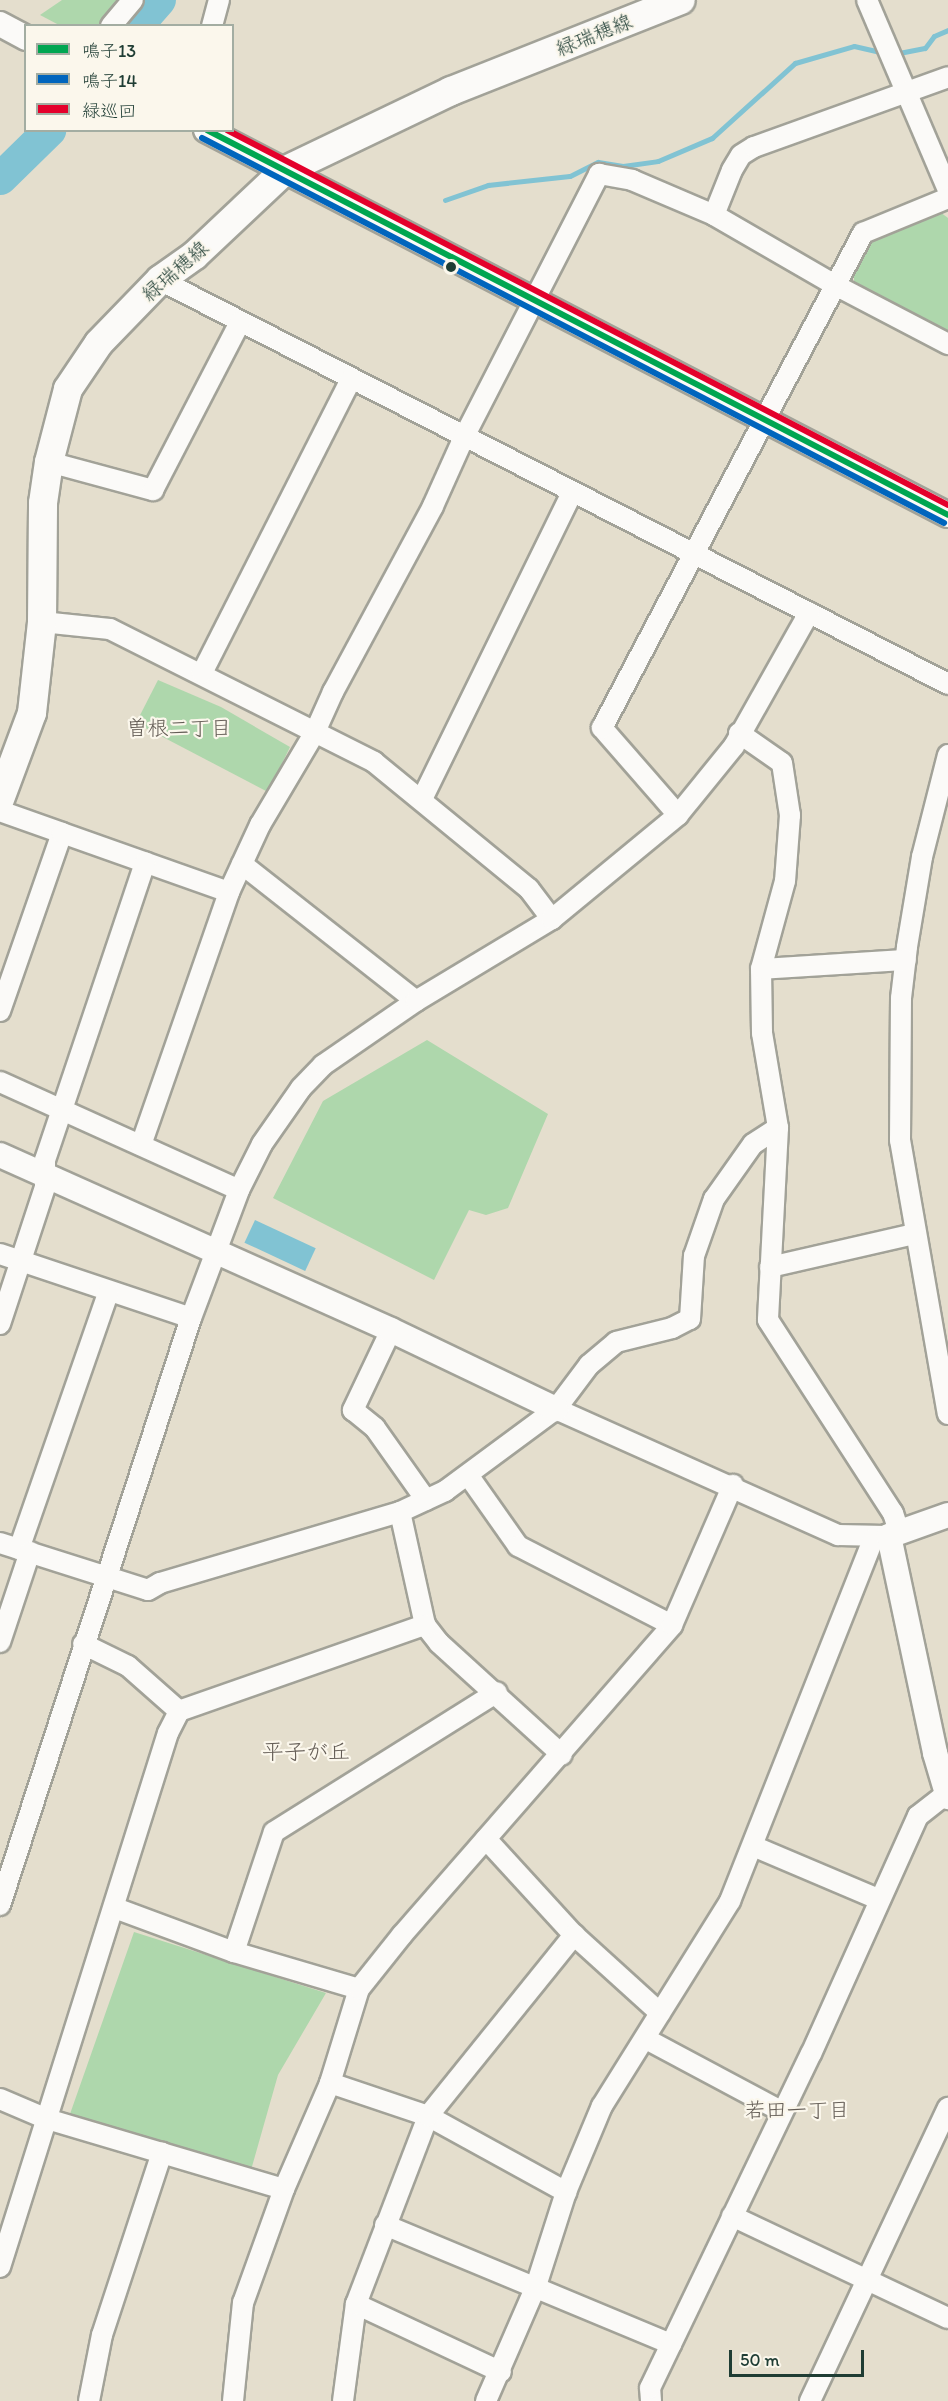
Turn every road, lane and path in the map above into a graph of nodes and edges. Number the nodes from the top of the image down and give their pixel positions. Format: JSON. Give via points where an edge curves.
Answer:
{"nodes":[{"id":1,"x":133,"y":0,"type":"edge"},
{"id":2,"x":219,"y":0,"type":"edge"},
{"id":3,"x":681,"y":0,"type":"edge"},
{"id":4,"x":867,"y":0,"type":"edge"},
{"id":5,"x":0,"y":24,"type":"edge"},
{"id":6,"x":113,"y":24,"type":"edge"},
{"id":7,"x":213,"y":24,"type":"edge"},
{"id":8,"x":24,"y":37,"type":"edge"},
{"id":9,"x":948,"y":77,"type":"edge"},
{"id":10,"x":905,"y":93,"type":"junction"},
{"id":11,"x":210,"y":132,"type":"edge"},
{"id":12,"x":284,"y":171,"type":"junction"},
{"id":13,"x":948,"y":190,"type":"edge"},
{"id":14,"x":948,"y":198,"type":"edge"},
{"id":15,"x":714,"y":215,"type":"junction"},
{"id":16,"x":160,"y":280,"type":"junction"},
{"id":17,"x":833,"y":284,"type":"junction"},
{"id":18,"x":535,"y":300,"type":"junction"},
{"id":19,"x":240,"y":322,"type":"junction"},
{"id":20,"x":948,"y":344,"type":"edge"},
{"id":21,"x":351,"y":379,"type":"junction"},
{"id":22,"x":762,"y":420,"type":"junction"},
{"id":23,"x":464,"y":437,"type":"junction"},
{"id":24,"x":49,"y":462,"type":"junction"},
{"id":25,"x":572,"y":493,"type":"junction"},
{"id":26,"x":948,"y":515,"type":"edge"},
{"id":27,"x":695,"y":553,"type":"junction"},
{"id":28,"x":809,"y":613,"type":"junction"},
{"id":29,"x":42,"y":622,"type":"junction"},
{"id":30,"x":202,"y":673,"type":"junction"},
{"id":31,"x":948,"y":684,"type":"edge"},
{"id":32,"x":315,"y":732,"type":"junction"},
{"id":33,"x":739,"y":733,"type":"junction"},
{"id":34,"x":948,"y":755,"type":"edge"},
{"id":35,"x":0,"y":799,"type":"edge"},
{"id":36,"x":422,"y":799,"type":"junction"},
{"id":37,"x":0,"y":811,"type":"edge"},
{"id":38,"x":678,"y":815,"type":"junction"},
{"id":39,"x":62,"y":833,"type":"junction"},
{"id":40,"x":145,"y":862,"type":"junction"},
{"id":41,"x":242,"y":864,"type":"junction"},
{"id":42,"x":229,"y":892,"type":"junction"},
{"id":43,"x":552,"y":919,"type":"junction"},
{"id":44,"x":906,"y":960,"type":"junction"},
{"id":45,"x":761,"y":969,"type":"junction"},
{"id":46,"x":416,"y":1001,"type":"junction"},
{"id":47,"x":0,"y":1011,"type":"edge"},
{"id":48,"x":0,"y":1082,"type":"edge"},
{"id":49,"x":62,"y":1110,"type":"junction"},
{"id":50,"x":778,"y":1128,"type":"junction"},
{"id":51,"x":141,"y":1145,"type":"junction"},
{"id":52,"x":0,"y":1155,"type":"edge"},
{"id":53,"x":47,"y":1175,"type":"junction"},
{"id":54,"x":239,"y":1190,"type":"junction"},
{"id":55,"x":914,"y":1234,"type":"junction"},
{"id":56,"x":217,"y":1252,"type":"junction"},
{"id":57,"x":0,"y":1254,"type":"edge"},
{"id":58,"x":21,"y":1261,"type":"junction"},
{"id":59,"x":770,"y":1267,"type":"junction"},
{"id":60,"x":109,"y":1291,"type":"junction"},
{"id":61,"x":191,"y":1318,"type":"junction"},
{"id":62,"x":0,"y":1324,"type":"edge"},
{"id":63,"x":391,"y":1330,"type":"junction"},
{"id":64,"x":556,"y":1409,"type":"junction"},
{"id":65,"x":948,"y":1414,"type":"edge"},
{"id":66,"x":468,"y":1475,"type":"junction"},
{"id":67,"x":733,"y":1485,"type":"junction"},
{"id":68,"x":426,"y":1500,"type":"junction"},
{"id":69,"x":400,"y":1512,"type":"junction"},
{"id":70,"x":948,"y":1515,"type":"edge"},
{"id":71,"x":887,"y":1536,"type":"junction"},
{"id":72,"x":0,"y":1543,"type":"edge"},
{"id":73,"x":24,"y":1551,"type":"junction"},
{"id":74,"x":108,"y":1578,"type":"junction"},
{"id":75,"x":672,"y":1624,"type":"junction"},
{"id":76,"x":425,"y":1625,"type":"junction"},
{"id":77,"x":0,"y":1642,"type":"edge"},
{"id":78,"x":83,"y":1644,"type":"junction"},
{"id":79,"x":497,"y":1692,"type":"junction"},
{"id":80,"x":179,"y":1711,"type":"junction"},
{"id":81,"x":562,"y":1755,"type":"junction"},
{"id":82,"x":947,"y":1795,"type":"edge"},
{"id":83,"x":486,"y":1839,"type":"junction"},
{"id":84,"x":8,"y":1846,"type":"edge"},
{"id":85,"x":753,"y":1846,"type":"junction"},
{"id":86,"x":878,"y":1899,"type":"junction"},
{"id":87,"x":0,"y":1905,"type":"edge"},
{"id":88,"x":115,"y":1908,"type":"junction"},
{"id":89,"x":574,"y":1935,"type":"junction"},
{"id":90,"x":234,"y":1952,"type":"junction"},
{"id":91,"x":359,"y":1989,"type":"junction"},
{"id":92,"x":660,"y":2013,"type":"junction"},
{"id":93,"x":646,"y":2039,"type":"junction"},
{"id":94,"x":330,"y":2084,"type":"junction"},
{"id":95,"x":0,"y":2099,"type":"edge"},
{"id":96,"x":948,"y":2108,"type":"edge"},
{"id":97,"x":782,"y":2111,"type":"junction"},
{"id":98,"x":428,"y":2116,"type":"junction"},
{"id":99,"x":47,"y":2119,"type":"junction"},
{"id":100,"x":162,"y":2153,"type":"junction"},
{"id":101,"x":284,"y":2189,"type":"junction"},
{"id":102,"x":566,"y":2192,"type":"junction"},
{"id":103,"x":732,"y":2216,"type":"junction"},
{"id":104,"x":385,"y":2225,"type":"junction"},
{"id":105,"x":0,"y":2267,"type":"edge"},
{"id":106,"x":867,"y":2281,"type":"junction"},
{"id":107,"x":536,"y":2286,"type":"junction"},
{"id":108,"x":356,"y":2304,"type":"junction"},
{"id":109,"x":948,"y":2318,"type":"edge"},
{"id":110,"x":671,"y":2344,"type":"junction"},
{"id":111,"x":501,"y":2372,"type":"junction"},
{"id":112,"x":89,"y":2401,"type":"edge"},
{"id":113,"x":233,"y":2401,"type":"edge"},
{"id":114,"x":343,"y":2401,"type":"edge"},
{"id":115,"x":486,"y":2401,"type":"edge"},
{"id":116,"x":651,"y":2401,"type":"edge"},
{"id":117,"x":810,"y":2401,"type":"edge"}],
"edges":[{"from":1,"to":6,"type":"street"},
{"from":2,"to":7,"type":"street"},
{"from":3,"to":12,"type":"main road","name":"緑瑞穂線","via":[[451,91]]},
{"from":4,"to":10,"type":"street"},
{"from":5,"to":8,"type":"street"},
{"from":9,"to":10,"type":"street"},
{"from":10,"to":13,"type":"street"},
{"from":10,"to":15,"type":"street","via":[[741,155]]},
{"from":11,"to":12,"type":"street"},
{"from":12,"to":16,"type":"main road","name":"緑瑞穂線","via":[[195,255]]},
{"from":12,"to":18,"type":"street"},
{"from":14,"to":17,"type":"street","via":[[863,233]]},
{"from":15,"to":17,"type":"street"},
{"from":15,"to":18,"type":"street","via":[[632,180],[600,174]]},
{"from":16,"to":19,"type":"street"},
{"from":16,"to":24,"type":"main road","name":"緑瑞穂線","via":[[99,343],[68,389]]},
{"from":17,"to":20,"type":"street"},
{"from":17,"to":22,"type":"street"},
{"from":18,"to":22,"type":"street"},
{"from":18,"to":23,"type":"street"},
{"from":19,"to":21,"type":"street"},
{"from":19,"to":24,"type":"street","via":[[153,489]]},
{"from":21,"to":23,"type":"street"},
{"from":21,"to":30,"type":"street"},
{"from":22,"to":26,"type":"street"},
{"from":22,"to":27,"type":"street"},
{"from":23,"to":25,"type":"street"},
{"from":23,"to":32,"type":"street","via":[[433,506]]},
{"from":24,"to":29,"type":"main road","name":"緑瑞穂線","via":[[43,503]]},
{"from":25,"to":27,"type":"street"},
{"from":25,"to":36,"type":"street"},
{"from":27,"to":28,"type":"street"},
{"from":27,"to":38,"type":"street","via":[[602,728]]},
{"from":28,"to":31,"type":"street"},
{"from":28,"to":33,"type":"street"},
{"from":29,"to":30,"type":"street","via":[[110,629]]},
{"from":29,"to":35,"type":"main road","name":"緑瑞穂線","via":[[32,713]]},
{"from":30,"to":32,"type":"street"},
{"from":32,"to":36,"type":"street","via":[[374,762]]},
{"from":32,"to":41,"type":"street"},
{"from":33,"to":38,"type":"street","via":[[734,746]]},
{"from":33,"to":45,"type":"street","via":[[782,763],[790,815],[785,881]]},
{"from":34,"to":44,"type":"street","via":[[921,856]]},
{"from":36,"to":43,"type":"street","via":[[529,889]]},
{"from":37,"to":39,"type":"street"},
{"from":38,"to":43,"type":"street"},
{"from":39,"to":40,"type":"street"},
{"from":39,"to":47,"type":"street"},
{"from":40,"to":42,"type":"street"},
{"from":40,"to":49,"type":"street"},
{"from":41,"to":42,"type":"street"},
{"from":41,"to":46,"type":"street"},
{"from":42,"to":51,"type":"street"},
{"from":43,"to":46,"type":"street"},
{"from":44,"to":45,"type":"street"},
{"from":44,"to":55,"type":"street","via":[[901,998],[900,1140]]},
{"from":45,"to":50,"type":"street","via":[[762,1033]]},
{"from":46,"to":54,"type":"street","via":[[323,1065],[301,1088],[262,1144]]},
{"from":48,"to":49,"type":"street"},
{"from":49,"to":51,"type":"street"},
{"from":49,"to":53,"type":"street","via":[[45,1160]]},
{"from":50,"to":59,"type":"street"},
{"from":50,"to":64,"type":"street","via":[[753,1144],[714,1199],[694,1256],[690,1318],[672,1328],[616,1342],[589,1365]]},
{"from":51,"to":54,"type":"street"},
{"from":52,"to":53,"type":"street"},
{"from":53,"to":56,"type":"street"},
{"from":53,"to":58,"type":"street"},
{"from":54,"to":56,"type":"street"},
{"from":55,"to":59,"type":"street"},
{"from":55,"to":65,"type":"street"},
{"from":56,"to":61,"type":"street"},
{"from":56,"to":63,"type":"street"},
{"from":57,"to":58,"type":"street"},
{"from":58,"to":60,"type":"street"},
{"from":58,"to":62,"type":"street"},
{"from":59,"to":71,"type":"street","via":[[768,1320],[893,1513]]},
{"from":60,"to":61,"type":"street"},
{"from":60,"to":73,"type":"street"},
{"from":61,"to":74,"type":"street"},
{"from":63,"to":64,"type":"street"},
{"from":63,"to":68,"type":"street","via":[[353,1410],[375,1428]]},
{"from":64,"to":66,"type":"street"},
{"from":64,"to":67,"type":"street"},
{"from":66,"to":68,"type":"street"},
{"from":66,"to":75,"type":"street","via":[[518,1546]]},
{"from":67,"to":71,"type":"street","via":[[838,1534]]},
{"from":67,"to":75,"type":"street"},
{"from":68,"to":69,"type":"street"},
{"from":69,"to":74,"type":"street","via":[[147,1590]]},
{"from":69,"to":76,"type":"street"},
{"from":70,"to":71,"type":"street"},
{"from":71,"to":82,"type":"street","via":[[934,1753]]},
{"from":71,"to":85,"type":"street"},
{"from":72,"to":73,"type":"street"},
{"from":73,"to":74,"type":"street"},
{"from":73,"to":77,"type":"street"},
{"from":74,"to":78,"type":"street"},
{"from":75,"to":81,"type":"street"},
{"from":76,"to":79,"type":"street","via":[[439,1643]]},
{"from":76,"to":80,"type":"street"},
{"from":78,"to":80,"type":"street","via":[[128,1666]]},
{"from":78,"to":84,"type":"street"},
{"from":79,"to":81,"type":"street"},
{"from":79,"to":90,"type":"street","via":[[274,1832]]},
{"from":80,"to":88,"type":"street","via":[[168,1733]]},
{"from":81,"to":83,"type":"street"},
{"from":82,"to":86,"type":"street","via":[[918,1816]]},
{"from":83,"to":89,"type":"street"},
{"from":83,"to":91,"type":"street"},
{"from":84,"to":87,"type":"street"},
{"from":85,"to":86,"type":"street"},
{"from":85,"to":92,"type":"street","via":[[730,1901]]},
{"from":86,"to":97,"type":"street"},
{"from":88,"to":90,"type":"street"},
{"from":88,"to":99,"type":"street"},
{"from":89,"to":92,"type":"street"},
{"from":89,"to":98,"type":"street"},
{"from":90,"to":91,"type":"street"},
{"from":91,"to":94,"type":"street"},
{"from":92,"to":93,"type":"street"},
{"from":93,"to":97,"type":"street"},
{"from":93,"to":102,"type":"street","via":[[602,2106]]},
{"from":94,"to":98,"type":"street"},
{"from":94,"to":101,"type":"street"},
{"from":95,"to":99,"type":"street"},
{"from":96,"to":106,"type":"street"},
{"from":97,"to":103,"type":"street"},
{"from":98,"to":102,"type":"street"},
{"from":98,"to":104,"type":"street"},
{"from":99,"to":100,"type":"street"},
{"from":99,"to":105,"type":"street"},
{"from":100,"to":101,"type":"street"},
{"from":100,"to":112,"type":"street","via":[[102,2335]]},
{"from":101,"to":113,"type":"street","via":[[243,2303]]},
{"from":102,"to":107,"type":"street"},
{"from":103,"to":106,"type":"street"},
{"from":103,"to":110,"type":"street"},
{"from":104,"to":107,"type":"street"},
{"from":104,"to":108,"type":"street"},
{"from":106,"to":109,"type":"street"},
{"from":106,"to":117,"type":"street"},
{"from":107,"to":110,"type":"street"},
{"from":107,"to":111,"type":"street"},
{"from":108,"to":111,"type":"street"},
{"from":108,"to":114,"type":"street"},
{"from":110,"to":116,"type":"street","via":[[650,2388]]},
{"from":111,"to":115,"type":"street"}]}
